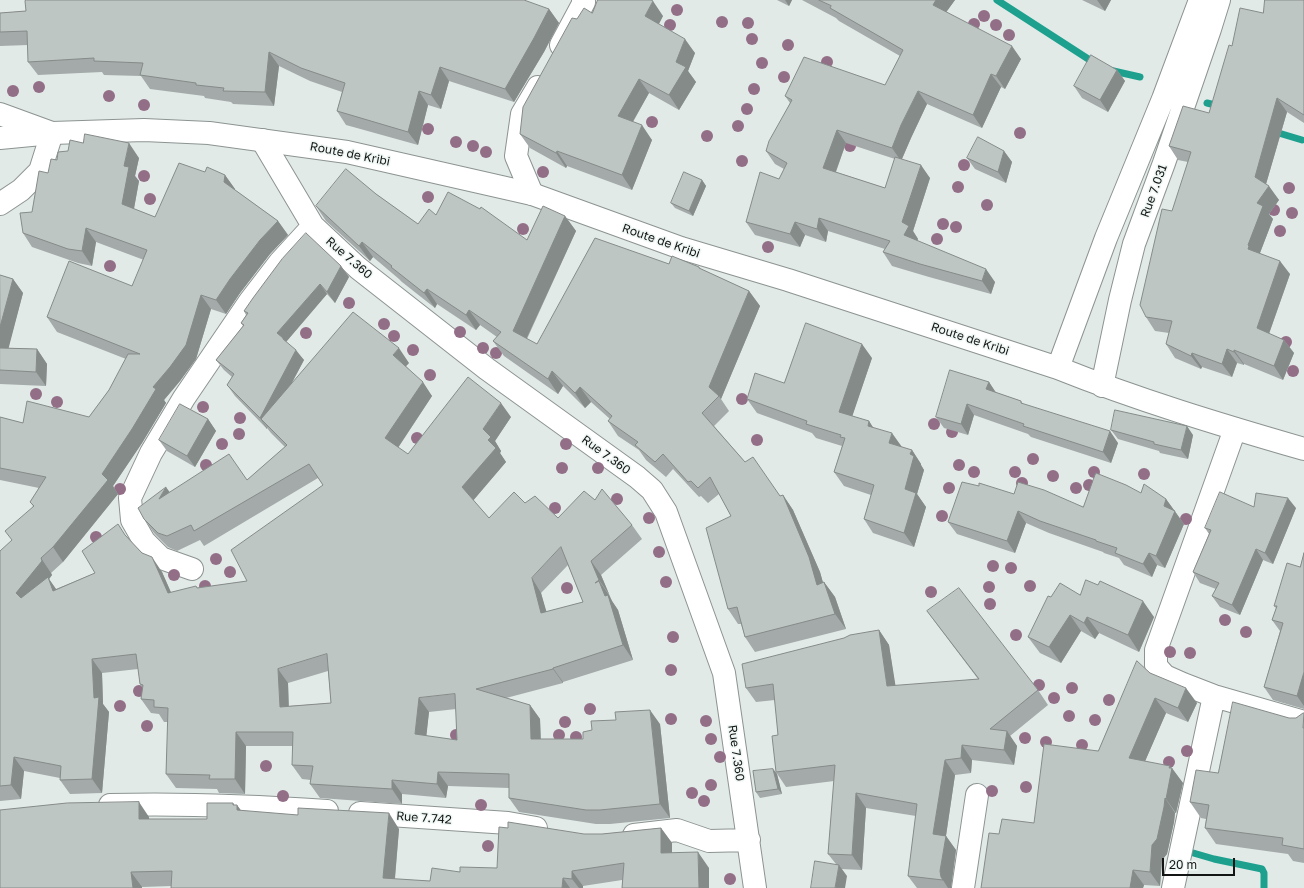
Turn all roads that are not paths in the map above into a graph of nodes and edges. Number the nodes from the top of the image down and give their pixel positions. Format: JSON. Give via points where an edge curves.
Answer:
{"nodes":[{"id":1,"x":584,"y":0,"type":"edge"},
{"id":2,"x":1200,"y":0,"type":"edge"},
{"id":3,"x":1219,"y":0,"type":"edge"},
{"id":4,"x":0,"y":114,"type":"edge"},
{"id":5,"x":52,"y":133,"type":"junction"},
{"id":6,"x":0,"y":138,"type":"edge"},
{"id":7,"x":262,"y":140,"type":"junction"},
{"id":8,"x":532,"y":194,"type":"junction"},
{"id":9,"x":0,"y":204,"type":"edge"},
{"id":10,"x":313,"y":226,"type":"junction"},
{"id":11,"x":1058,"y":368,"type":"junction"},
{"id":12,"x":1102,"y":386,"type":"junction"},
{"id":13,"x":1235,"y":429,"type":"junction"},
{"id":14,"x":1304,"y":449,"type":"edge"},
{"id":15,"x":192,"y":569,"type":"dead end"},
{"id":16,"x":1214,"y":696,"type":"junction"},
{"id":17,"x":1304,"y":722,"type":"edge"},
{"id":18,"x":977,"y":795,"type":"dead end"},
{"id":19,"x":92,"y":806,"type":"edge"},
{"id":20,"x":555,"y":831,"type":"edge"},
{"id":21,"x":618,"y":836,"type":"edge"},
{"id":22,"x":749,"y":840,"type":"junction"},
{"id":23,"x":755,"y":888,"type":"edge"},
{"id":24,"x":963,"y":888,"type":"edge"},
{"id":25,"x":1173,"y":888,"type":"edge"}],
"edges":[{"from":1,"to":8,"type":"street","via":[[522,114],[516,156]]},
{"from":2,"to":11,"type":"street","via":[[1163,99],[1103,245]]},
{"from":3,"to":12,"type":"street","name":"Rue 7.031","via":[[1134,244]]},
{"from":4,"to":5,"type":"street"},
{"from":5,"to":6,"type":"street","name":"Route de Kribi"},
{"from":5,"to":7,"type":"street","name":"Route de Kribi","via":[[144,130],[209,133]]},
{"from":5,"to":9,"type":"street","via":[[40,171],[21,190]]},
{"from":7,"to":8,"type":"street","name":"Route de Kribi","via":[[346,152]]},
{"from":7,"to":10,"type":"street","name":"Rue 7.360"},
{"from":8,"to":11,"type":"street","name":"Route de Kribi","via":[[681,248]]},
{"from":10,"to":15,"type":"street","via":[[280,262],[250,301],[184,398],[151,453],[130,498],[132,520],[144,541],[161,558]]},
{"from":10,"to":22,"type":"street","name":"Rue 7.360","via":[[358,268],[487,369],[652,490],[666,512],[734,670]]},
{"from":11,"to":12,"type":"street","name":"Route de Kribi"},
{"from":12,"to":13,"type":"street","name":"Route de Kribi"},
{"from":13,"to":14,"type":"street","name":"Route de Kribi"},
{"from":13,"to":16,"type":"street","via":[[1156,650],[1156,666],[1165,676]]},
{"from":16,"to":17,"type":"street"},
{"from":16,"to":25,"type":"street"},
{"from":18,"to":24,"type":"street"},
{"from":19,"to":20,"type":"street","name":"Rue 7.742","via":[[243,806],[508,823]]},
{"from":21,"to":22,"type":"street","via":[[677,830],[709,841]]},
{"from":22,"to":23,"type":"street","name":"Rue 7.360"}]}
